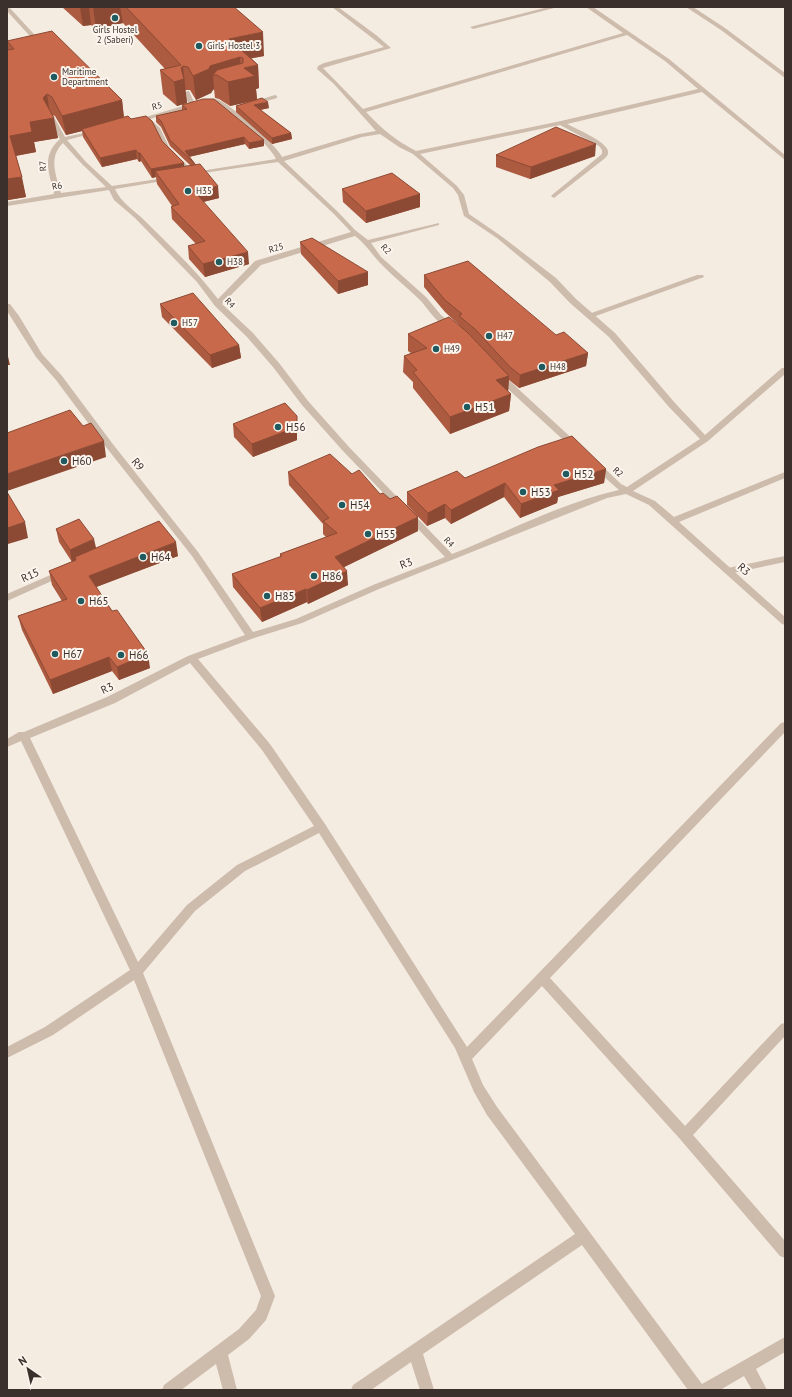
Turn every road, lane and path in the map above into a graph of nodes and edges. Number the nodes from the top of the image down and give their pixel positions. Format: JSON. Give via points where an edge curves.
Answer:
{"nodes":[{"id":1,"x":335,"y":7,"type":"edge"},
{"id":2,"x":524,"y":7,"type":"edge"},
{"id":3,"x":555,"y":7,"type":"edge"},
{"id":4,"x":590,"y":7,"type":"edge"},
{"id":5,"x":689,"y":7,"type":"edge"},
{"id":6,"x":7,"y":8,"type":"edge"},
{"id":7,"x":530,"y":12,"type":"junction"},
{"id":8,"x":473,"y":27,"type":"dead end"},
{"id":9,"x":629,"y":33,"type":"junction"},
{"id":10,"x":37,"y":51,"type":"edge"},
{"id":11,"x":785,"y":76,"type":"edge"},
{"id":12,"x":702,"y":90,"type":"junction"},
{"id":13,"x":187,"y":92,"type":"edge"},
{"id":14,"x":275,"y":97,"type":"dead end"},
{"id":15,"x":214,"y":98,"type":"junction"},
{"id":16,"x":205,"y":99,"type":"edge"},
{"id":17,"x":195,"y":103,"type":"junction"},
{"id":18,"x":246,"y":104,"type":"edge"},
{"id":19,"x":362,"y":111,"type":"junction"},
{"id":20,"x":51,"y":117,"type":"edge"},
{"id":21,"x":146,"y":118,"type":"junction"},
{"id":22,"x":128,"y":123,"type":"edge"},
{"id":23,"x":561,"y":123,"type":"junction"},
{"id":24,"x":100,"y":130,"type":"edge"},
{"id":25,"x":381,"y":132,"type":"junction"},
{"id":26,"x":63,"y":139,"type":"junction"},
{"id":27,"x":415,"y":153,"type":"junction"},
{"id":28,"x":785,"y":158,"type":"edge"},
{"id":29,"x":280,"y":160,"type":"junction"},
{"id":30,"x":192,"y":174,"type":"junction"},
{"id":31,"x":111,"y":188,"type":"junction"},
{"id":32,"x":58,"y":195,"type":"junction"},
{"id":33,"x":554,"y":196,"type":"dead end"},
{"id":34,"x":7,"y":204,"type":"edge"},
{"id":35,"x":437,"y":224,"type":"dead end"},
{"id":36,"x":356,"y":233,"type":"junction"},
{"id":37,"x":367,"y":242,"type":"junction"},
{"id":38,"x":700,"y":277,"type":"dead end"},
{"id":39,"x":218,"y":304,"type":"junction"},
{"id":40,"x":7,"y":306,"type":"edge"},
{"id":41,"x":590,"y":316,"type":"junction"},
{"id":42,"x":460,"y":336,"type":"edge"},
{"id":43,"x":785,"y":370,"type":"edge"},
{"id":44,"x":496,"y":374,"type":"edge"},
{"id":45,"x":705,"y":439,"type":"junction"},
{"id":46,"x":582,"y":452,"type":"edge"},
{"id":47,"x":590,"y":460,"type":"edge"},
{"id":48,"x":785,"y":475,"type":"edge"},
{"id":49,"x":627,"y":491,"type":"junction"},
{"id":50,"x":673,"y":521,"type":"junction"},
{"id":51,"x":172,"y":524,"type":"junction"},
{"id":52,"x":160,"y":529,"type":"edge"},
{"id":53,"x":451,"y":558,"type":"junction"},
{"id":54,"x":785,"y":559,"type":"edge"},
{"id":55,"x":74,"y":568,"type":"edge"},
{"id":56,"x":728,"y":571,"type":"junction"},
{"id":57,"x":7,"y":598,"type":"edge"},
{"id":58,"x":785,"y":622,"type":"edge"},
{"id":59,"x":251,"y":636,"type":"junction"},
{"id":60,"x":191,"y":658,"type":"junction"},
{"id":61,"x":785,"y":726,"type":"edge"},
{"id":62,"x":23,"y":735,"type":"junction"},
{"id":63,"x":7,"y":743,"type":"edge"},
{"id":64,"x":321,"y":827,"type":"junction"},
{"id":65,"x":137,"y":972,"type":"junction"},
{"id":66,"x":542,"y":978,"type":"junction"},
{"id":67,"x":785,"y":1028,"type":"edge"},
{"id":68,"x":7,"y":1054,"type":"edge"},
{"id":69,"x":466,"y":1057,"type":"junction"},
{"id":70,"x":685,"y":1135,"type":"junction"},
{"id":71,"x":584,"y":1236,"type":"junction"},
{"id":72,"x":785,"y":1252,"type":"edge"},
{"id":73,"x":785,"y":1344,"type":"edge"},
{"id":74,"x":415,"y":1351,"type":"junction"},
{"id":75,"x":220,"y":1352,"type":"junction"},
{"id":76,"x":746,"y":1366,"type":"junction"},
{"id":77,"x":169,"y":1390,"type":"edge"},
{"id":78,"x":230,"y":1390,"type":"edge"},
{"id":79,"x":358,"y":1390,"type":"edge"},
{"id":80,"x":427,"y":1390,"type":"edge"},
{"id":81,"x":697,"y":1390,"type":"edge"},
{"id":82,"x":706,"y":1390,"type":"edge"},
{"id":83,"x":760,"y":1390,"type":"edge"}],
"edges":[{"from":1,"to":19,"type":"street","via":[[388,48],[320,67]]},
{"from":2,"to":7,"type":"street"},
{"from":3,"to":7,"type":"street"},
{"from":4,"to":9,"type":"street"},
{"from":5,"to":11,"type":"street"},
{"from":6,"to":10,"type":"street","via":[[44,49]]},
{"from":7,"to":8,"type":"street"},
{"from":9,"to":12,"type":"street","via":[[667,60]]},
{"from":9,"to":19,"type":"street"},
{"from":12,"to":23,"type":"street"},
{"from":12,"to":28,"type":"street"},
{"from":13,"to":17,"type":"street"},
{"from":14,"to":18,"type":"street"},
{"from":15,"to":16,"type":"street"},
{"from":15,"to":17,"type":"street","name":"R5"},
{"from":15,"to":29,"type":"street","via":[[232,109],[266,142]]},
{"from":17,"to":21,"type":"street","name":"R5"},
{"from":19,"to":25,"type":"street"},
{"from":20,"to":26,"type":"street"},
{"from":21,"to":22,"type":"street","name":"R5"},
{"from":21,"to":30,"type":"street","via":[[157,128],[166,148]]},
{"from":23,"to":27,"type":"street"},
{"from":23,"to":33,"type":"street","via":[[600,145],[605,154]]},
{"from":24,"to":26,"type":"street"},
{"from":25,"to":27,"type":"street"},
{"from":25,"to":29,"type":"street","via":[[361,135]]},
{"from":26,"to":31,"type":"street"},
{"from":26,"to":32,"type":"street","name":"R7","via":[[55,145],[50,158]]},
{"from":27,"to":41,"type":"street","via":[[458,191],[466,215],[499,237],[553,280]]},
{"from":29,"to":30,"type":"street"},
{"from":29,"to":36,"type":"street","name":"R2"},
{"from":30,"to":31,"type":"street"},
{"from":31,"to":32,"type":"street","name":"R6"},
{"from":31,"to":39,"type":"street","name":"R4","via":[[116,199],[200,280]]},
{"from":32,"to":34,"type":"street","name":"R6"},
{"from":35,"to":37,"type":"street"},
{"from":36,"to":37,"type":"street","name":"R2"},
{"from":36,"to":39,"type":"street","name":"R25","via":[[258,263]]},
{"from":37,"to":42,"type":"street","name":"R2","via":[[379,258]]},
{"from":38,"to":41,"type":"street"},
{"from":39,"to":53,"type":"street","name":"R4","via":[[250,335],[309,408],[374,479]]},
{"from":40,"to":51,"type":"street","name":"R9","via":[[39,355],[60,378]]},
{"from":41,"to":45,"type":"street","via":[[612,335]]},
{"from":43,"to":45,"type":"street","name":"R2"},
{"from":44,"to":46,"type":"street"},
{"from":45,"to":49,"type":"street","name":"R2"},
{"from":47,"to":49,"type":"street","name":"R2"},
{"from":48,"to":50,"type":"street"},
{"from":49,"to":50,"type":"street","name":"R3","via":[[652,503]]},
{"from":49,"to":53,"type":"street","name":"R3","via":[[559,512]]},
{"from":50,"to":56,"type":"street","name":"R3"},
{"from":51,"to":52,"type":"street"},
{"from":51,"to":59,"type":"street","name":"R9"},
{"from":53,"to":59,"type":"street","name":"R3","via":[[299,621]]},
{"from":54,"to":56,"type":"street"},
{"from":55,"to":57,"type":"street","name":"R15"},
{"from":56,"to":58,"type":"street","name":"R3"},
{"from":59,"to":60,"type":"street","name":"R3"},
{"from":60,"to":62,"type":"street","name":"R3","via":[[111,700]]},
{"from":60,"to":64,"type":"street","via":[[266,747]]},
{"from":61,"to":66,"type":"street"},
{"from":62,"to":63,"type":"street","name":"R3"},
{"from":62,"to":65,"type":"street"},
{"from":64,"to":65,"type":"street","via":[[241,868],[191,908]]},
{"from":64,"to":69,"type":"street"},
{"from":65,"to":68,"type":"street","via":[[49,1030]]},
{"from":65,"to":75,"type":"street","via":[[268,1296],[261,1315],[244,1334]]},
{"from":66,"to":69,"type":"street"},
{"from":66,"to":70,"type":"street"},
{"from":67,"to":70,"type":"street"},
{"from":69,"to":71,"type":"street","via":[[478,1088],[492,1111]]},
{"from":70,"to":72,"type":"street"},
{"from":71,"to":74,"type":"street"},
{"from":71,"to":81,"type":"street"},
{"from":73,"to":76,"type":"street"},
{"from":74,"to":79,"type":"street"},
{"from":74,"to":80,"type":"street"},
{"from":75,"to":77,"type":"street"},
{"from":75,"to":78,"type":"street"},
{"from":76,"to":82,"type":"street"},
{"from":76,"to":83,"type":"street"}]}
